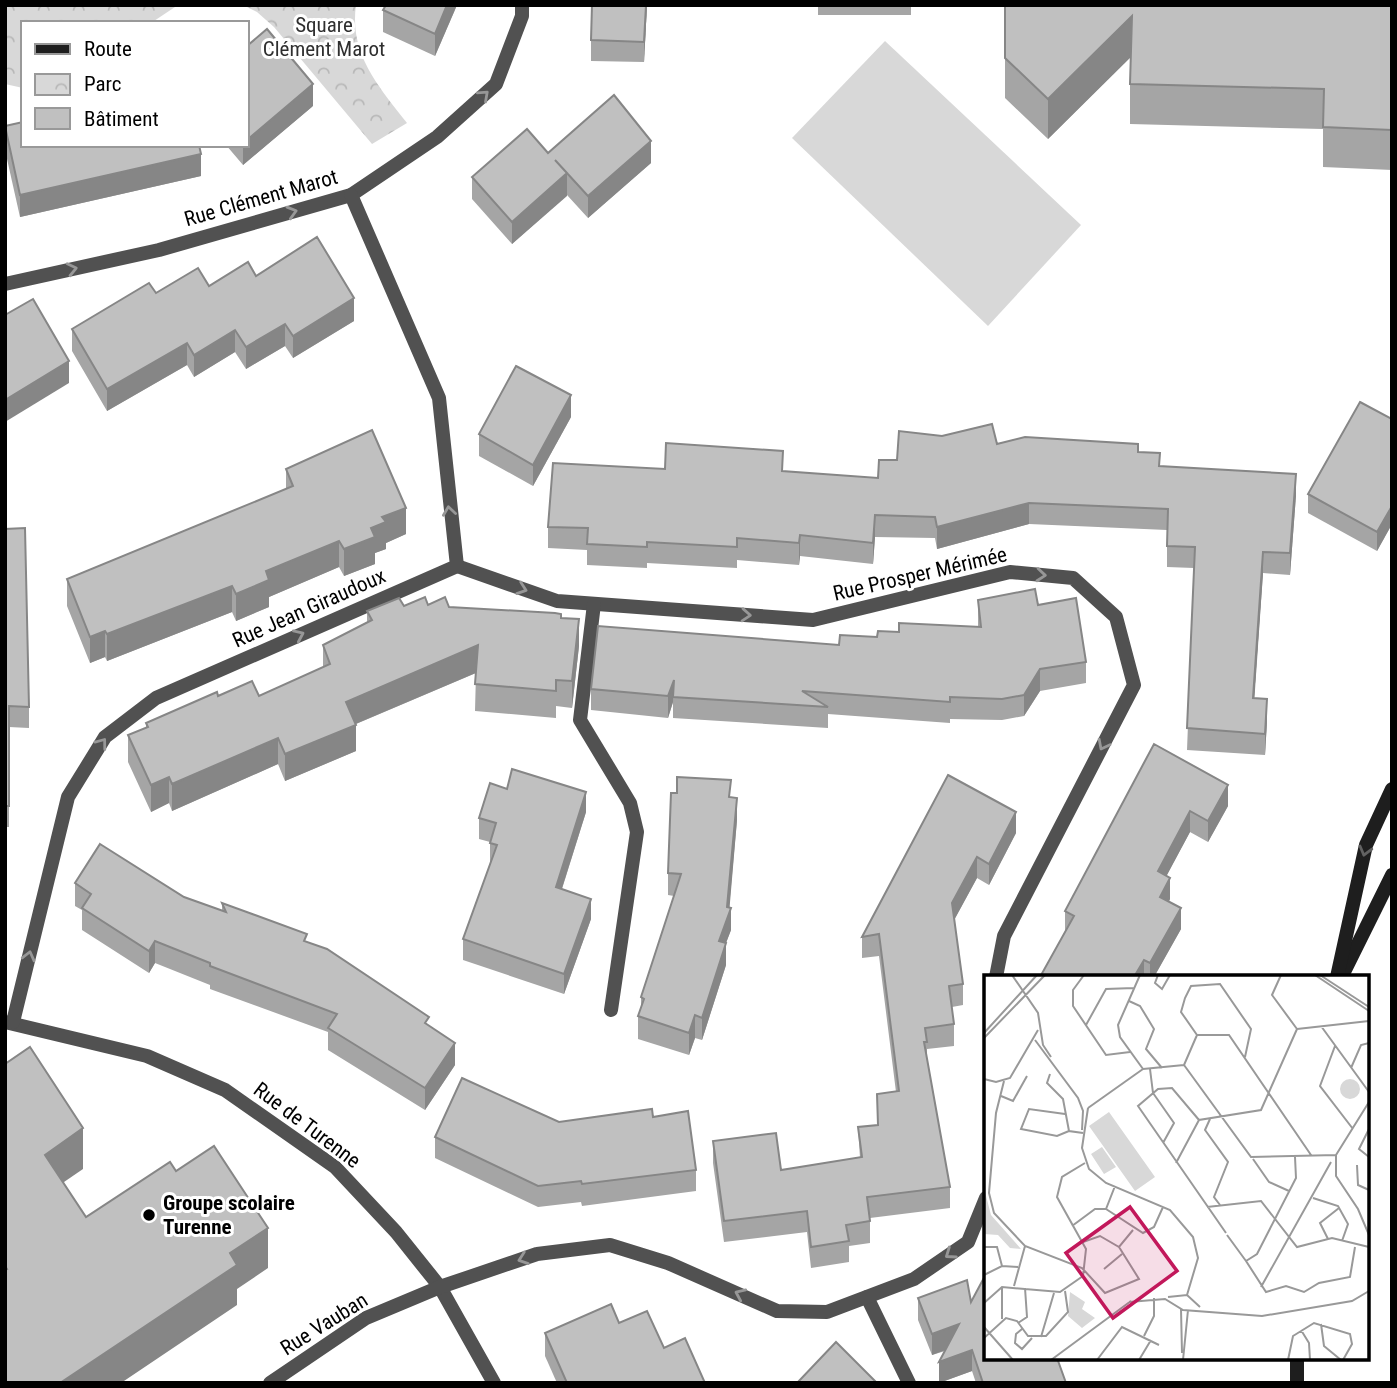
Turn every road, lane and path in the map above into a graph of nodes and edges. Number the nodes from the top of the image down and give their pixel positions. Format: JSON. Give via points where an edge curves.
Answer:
{"nodes":[{"id":1,"x":522,"y":5,"type":"edge"},
{"id":2,"x":351,"y":195,"type":"junction"},
{"id":3,"x":5,"y":284,"type":"edge"},
{"id":4,"x":457,"y":566,"type":"junction"},
{"id":5,"x":594,"y":604,"type":"junction"},
{"id":6,"x":1392,"y":789,"type":"edge"},
{"id":7,"x":1392,"y":875,"type":"edge"},
{"id":8,"x":996,"y":975,"type":"edge"},
{"id":9,"x":1339,"y":975,"type":"edge"},
{"id":10,"x":1340,"y":975,"type":"edge"},
{"id":11,"x":611,"y":1010,"type":"dead end"},
{"id":12,"x":9,"y":1022,"type":"edge"},
{"id":13,"x":984,"y":1203,"type":"edge"},
{"id":14,"x":440,"y":1287,"type":"junction"},
{"id":15,"x":867,"y":1297,"type":"junction"},
{"id":16,"x":1297,"y":1360,"type":"edge"},
{"id":17,"x":270,"y":1383,"type":"edge"},
{"id":18,"x":494,"y":1383,"type":"edge"},
{"id":19,"x":909,"y":1383,"type":"edge"},
{"id":20,"x":1297,"y":1383,"type":"edge"}],
"edges":[{"from":2,"to":1,"type":"street","name":"Rue Clément Marot","one_way":true,"via":[[437,137],[496,84]]},
{"from":3,"to":2,"type":"street","name":"Rue Clément Marot","one_way":true,"via":[[159,250]]},
{"from":4,"to":2,"type":"street","one_way":true,"via":[[439,398]]},
{"from":4,"to":5,"type":"street","name":"Rue Prosper Mérimée","one_way":true,"via":[[557,601]]},
{"from":12,"to":4,"type":"street","name":"Rue Jean Giraudoux","one_way":true,"via":[[68,797],[105,737],[156,698]]},
{"from":5,"to":8,"type":"street","name":"Rue Prosper Mérimée","one_way":true,"via":[[813,620],[1010,572],[1073,578],[1082,586],[1115,617],[1133,685],[1004,936]]},
{"from":5,"to":11,"type":"street","via":[[580,720],[630,803],[637,832]]},
{"from":6,"to":9,"type":"main road","one_way":true,"via":[[1366,845]]},
{"from":7,"to":10,"type":"main road"},
{"from":12,"to":14,"type":"street","name":"Rue de Turenne","via":[[147,1056],[225,1090],[335,1167]]},
{"from":13,"to":15,"type":"street","one_way":true,"via":[[968,1242],[914,1279]]},
{"from":15,"to":14,"type":"street","one_way":true,"via":[[827,1312],[778,1311],[668,1263],[610,1245],[537,1254]]},
{"from":14,"to":17,"type":"street","name":"Rue Vauban","via":[[366,1318]]},
{"from":14,"to":18,"type":"street","name":"Rue de Turenne"},
{"from":15,"to":19,"type":"street"},
{"from":16,"to":20,"type":"main road"}]}
